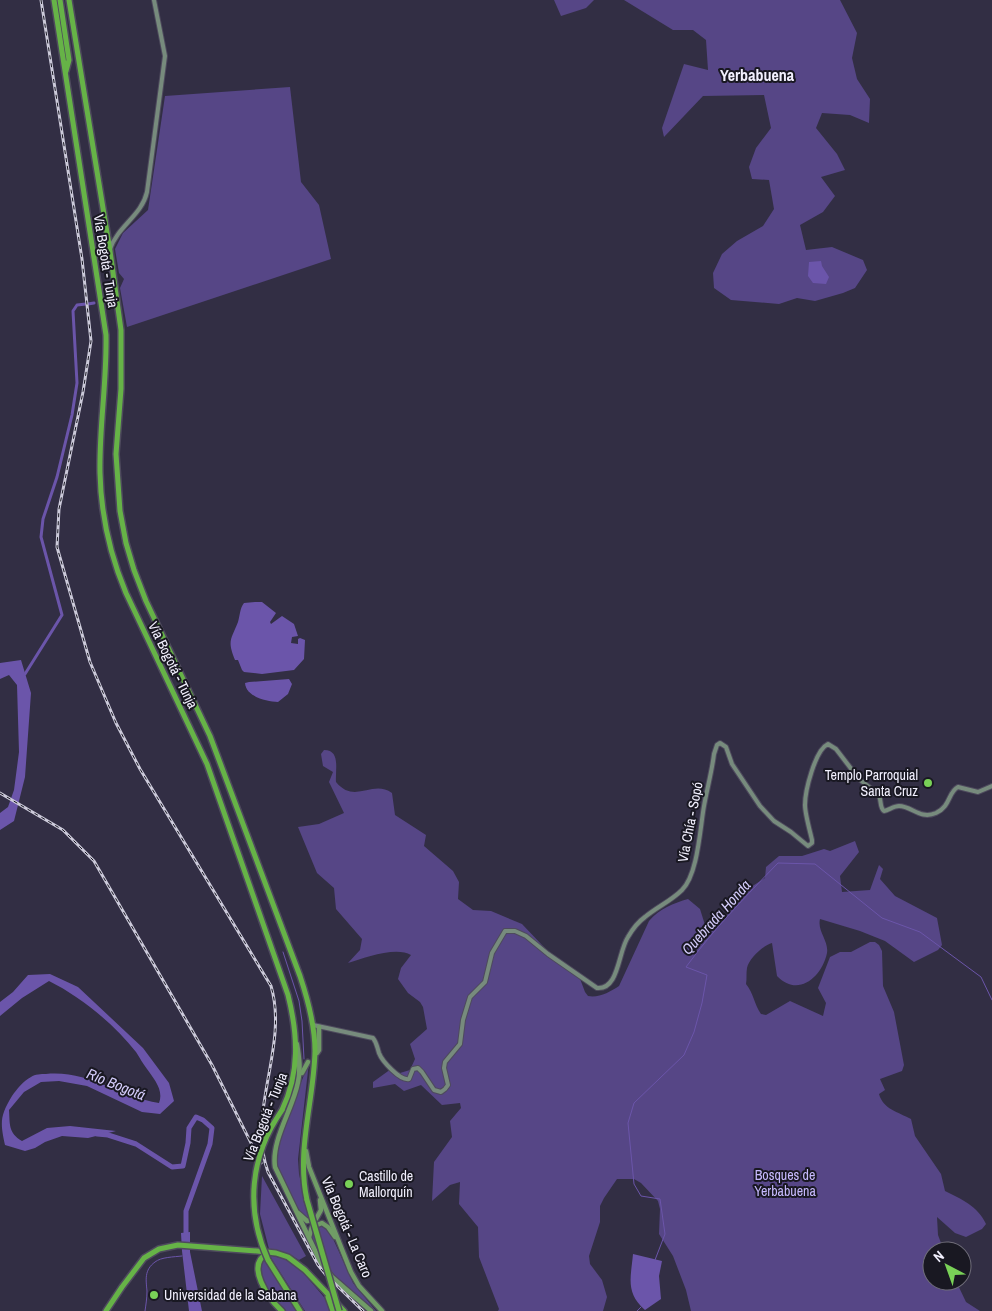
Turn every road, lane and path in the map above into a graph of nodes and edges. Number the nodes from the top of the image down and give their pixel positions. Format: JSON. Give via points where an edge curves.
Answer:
{"nodes":[{"id":1,"x":54,"y":0,"type":"edge"},
{"id":2,"x":60,"y":0,"type":"edge"},
{"id":3,"x":70,"y":0,"type":"edge"},
{"id":4,"x":154,"y":0,"type":"edge"},
{"id":5,"x":66,"y":74,"type":"junction"},
{"id":6,"x":110,"y":251,"type":"junction"},
{"id":7,"x":992,"y":786,"type":"edge"},
{"id":8,"x":316,"y":1026,"type":"junction"},
{"id":9,"x":296,"y":1035,"type":"junction"},
{"id":10,"x":317,"y":1053,"type":"dead end"},
{"id":11,"x":308,"y":1062,"type":"dead end"},
{"id":12,"x":298,"y":1085,"type":"junction"},
{"id":13,"x":304,"y":1145,"type":"junction"},
{"id":14,"x":318,"y":1188,"type":"junction"},
{"id":15,"x":285,"y":1190,"type":"junction"},
{"id":16,"x":339,"y":1243,"type":"junction"},
{"id":17,"x":313,"y":1248,"type":"junction"},
{"id":18,"x":271,"y":1252,"type":"junction"},
{"id":19,"x":327,"y":1295,"type":"junction"},
{"id":20,"x":299,"y":1309,"type":"edge"},
{"id":21,"x":106,"y":1311,"type":"edge"},
{"id":22,"x":282,"y":1311,"type":"edge"},
{"id":23,"x":333,"y":1311,"type":"edge"},
{"id":24,"x":339,"y":1311,"type":"edge"},
{"id":25,"x":344,"y":1311,"type":"edge"},
{"id":26,"x":371,"y":1311,"type":"edge"},
{"id":27,"x":382,"y":1311,"type":"edge"}],
"edges":[{"from":1,"to":5,"type":"highway","name":"Vía Bogotá - Tunja"},
{"from":2,"to":5,"type":"highway","via":[[69,60]]},
{"from":3,"to":6,"type":"highway","name":"Vía Bogotá - Tunja"},
{"from":4,"to":6,"type":"street","via":[[164,56],[147,192],[144,203],[115,236]]},
{"from":5,"to":9,"type":"highway","name":"Vía Bogotá - Tunja","via":[[106,335],[100,471],[108,540],[126,593],[207,764],[282,974]]},
{"from":6,"to":8,"type":"highway","name":"Vía Bogotá - Tunja","via":[[121,330],[116,454],[118,497],[126,543],[146,601],[210,736]]},
{"from":7,"to":8,"type":"street","name":"Vía Chía - Sopó","via":[[978,792],[958,787],[945,807],[930,815],[900,806],[884,811],[878,794],[859,779],[836,749],[828,744],[818,754],[806,792],[805,805],[812,840],[808,846],[774,821],[760,806],[732,764],[726,747],[717,745],[696,855],[688,880],[684,888],[646,916],[628,936],[610,985],[604,989],[597,988],[526,936],[506,931],[492,953],[485,982],[470,997],[460,1044],[445,1062],[448,1085],[441,1092],[430,1086],[418,1068],[413,1069],[409,1079],[401,1078],[382,1059],[373,1038]]},
{"from":8,"to":10,"type":"main road"},
{"from":8,"to":13,"type":"highway","name":"Vía Bogotá - Tunja"},
{"from":9,"to":12,"type":"main road","name":"Vía Bogotá - La Caro","via":[[300,1065]]},
{"from":9,"to":20,"type":"highway","name":"Vía Bogotá - Tunja","bridge":true,"via":[[295,1073],[282,1110],[262,1145],[253,1183],[253,1206],[268,1260]]},
{"from":11,"to":12,"type":"main road"},
{"from":12,"to":15,"type":"main road","name":"Vía Bogotá - La Caro","via":[[275,1151],[275,1167]]},
{"from":13,"to":14,"type":"main road","name":"Vía Bogotá - La Caro"},
{"from":13,"to":24,"type":"highway","name":"Vía Bogotá - Tunja","bridge":true,"via":[[303,1178],[307,1200]]},
{"from":14,"to":15,"type":"main road","via":[[321,1210],[311,1221],[301,1217]]},
{"from":14,"to":16,"type":"main road","name":"Vía Bogotá - La Caro"},
{"from":15,"to":17,"type":"main road","name":"Vía Bogotá - La Caro"},
{"from":16,"to":17,"type":"main road","via":[[328,1227],[318,1224],[310,1230]]},
{"from":16,"to":27,"type":"main road","name":"Vía Bogotá - La Caro","via":[[355,1280]]},
{"from":17,"to":26,"type":"main road","name":"Vía Bogotá - La Caro","via":[[332,1277]]},
{"from":18,"to":19,"type":"highway","via":[[288,1256]]},
{"from":18,"to":21,"type":"highway","via":[[178,1245],[164,1247],[144,1258]]},
{"from":18,"to":22,"type":"highway","via":[[258,1262],[257,1271]]},
{"from":19,"to":23,"type":"highway"},
{"from":19,"to":25,"type":"highway"}]}
